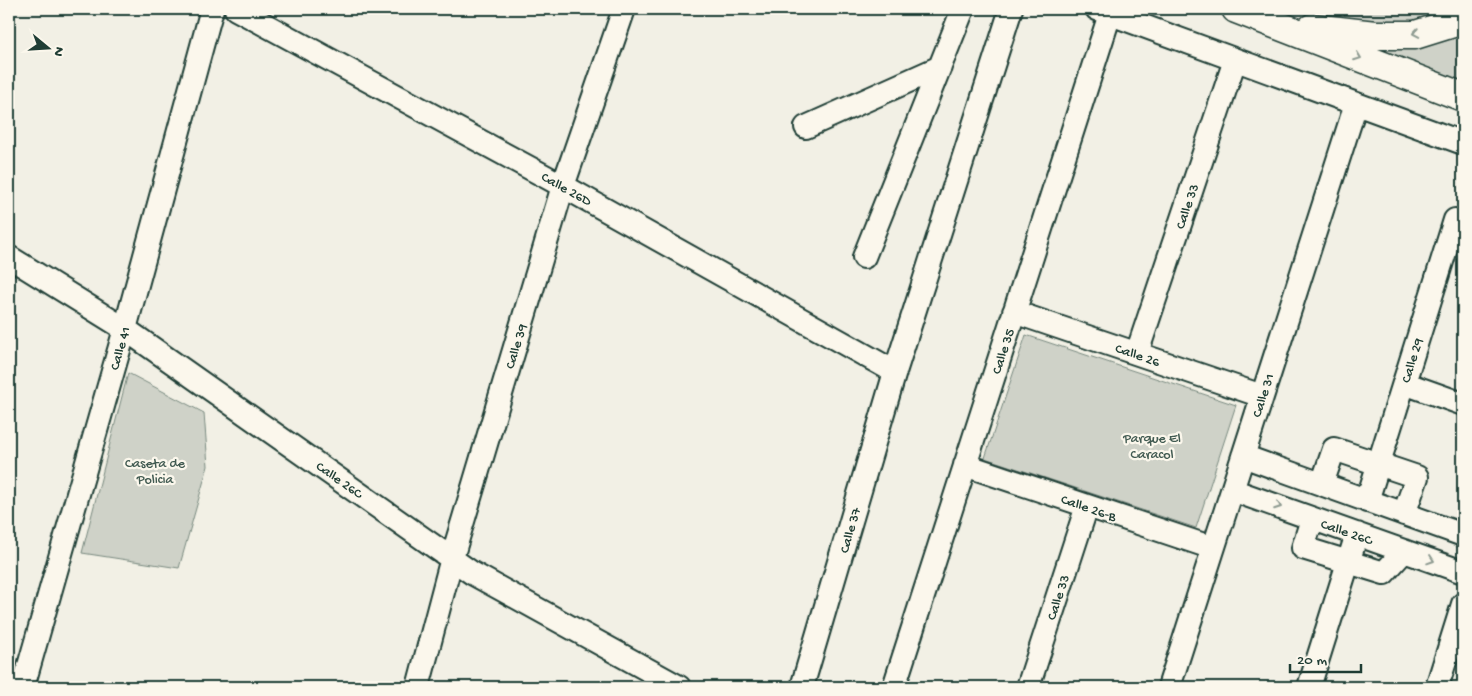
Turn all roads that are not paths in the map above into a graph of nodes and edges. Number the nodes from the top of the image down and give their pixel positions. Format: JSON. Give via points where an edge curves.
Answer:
{"nodes":[{"id":1,"x":212,"y":9,"type":"edge"},
{"id":2,"x":236,"y":9,"type":"edge"},
{"id":3,"x":624,"y":9,"type":"edge"},
{"id":4,"x":963,"y":9,"type":"edge"},
{"id":5,"x":1011,"y":9,"type":"edge"},
{"id":6,"x":1236,"y":9,"type":"edge"},
{"id":7,"x":1103,"y":11,"type":"edge"},
{"id":8,"x":1264,"y":20,"type":"junction"},
{"id":9,"x":1463,"y":20,"type":"edge"},
{"id":10,"x":1235,"y":60,"type":"junction"},
{"id":11,"x":940,"y":66,"type":"junction"},
{"id":12,"x":1463,"y":97,"type":"edge"},
{"id":13,"x":1356,"y":104,"type":"junction"},
{"id":14,"x":806,"y":127,"type":"dead end"},
{"id":15,"x":1463,"y":143,"type":"edge"},
{"id":16,"x":563,"y":186,"type":"junction"},
{"id":17,"x":1455,"y":220,"type":"dead end"},
{"id":18,"x":864,"y":257,"type":"dead end"},
{"id":19,"x":9,"y":258,"type":"edge"},
{"id":20,"x":1014,"y":312,"type":"junction"},
{"id":21,"x":125,"y":329,"type":"junction"},
{"id":22,"x":1137,"y":353,"type":"junction"},
{"id":23,"x":895,"y":372,"type":"junction"},
{"id":24,"x":1404,"y":383,"type":"junction"},
{"id":25,"x":1262,"y":396,"type":"junction"},
{"id":26,"x":1463,"y":404,"type":"edge"},
{"id":27,"x":1243,"y":456,"type":"junction"},
{"id":28,"x":1379,"y":464,"type":"junction"},
{"id":29,"x":965,"y":465,"type":"junction"},
{"id":30,"x":1322,"y":484,"type":"junction"},
{"id":31,"x":1232,"y":490,"type":"junction"},
{"id":32,"x":1367,"y":501,"type":"junction"},
{"id":33,"x":1087,"y":506,"type":"junction"},
{"id":34,"x":1404,"y":514,"type":"junction"},
{"id":35,"x":1312,"y":519,"type":"junction"},
{"id":36,"x":1357,"y":534,"type":"junction"},
{"id":37,"x":1463,"y":535,"type":"edge"},
{"id":38,"x":1213,"y":548,"type":"junction"},
{"id":39,"x":1404,"y":551,"type":"junction"},
{"id":40,"x":452,"y":558,"type":"junction"},
{"id":41,"x":1348,"y":562,"type":"junction"},
{"id":42,"x":1463,"y":572,"type":"edge"},
{"id":43,"x":1463,"y":604,"type":"edge"},
{"id":44,"x":23,"y":687,"type":"edge"},
{"id":45,"x":418,"y":687,"type":"edge"},
{"id":46,"x":679,"y":687,"type":"edge"},
{"id":47,"x":802,"y":687,"type":"edge"},
{"id":48,"x":894,"y":687,"type":"edge"},
{"id":49,"x":1028,"y":687,"type":"edge"},
{"id":50,"x":1169,"y":687,"type":"edge"},
{"id":51,"x":1309,"y":687,"type":"edge"},
{"id":52,"x":1437,"y":687,"type":"edge"}],
"edges":[{"from":1,"to":21,"type":"street","name":"Calle 41"},
{"from":2,"to":16,"type":"street","name":"Calle 26D"},
{"from":3,"to":16,"type":"street","name":"Calle 39"},
{"from":4,"to":11,"type":"street"},
{"from":5,"to":23,"type":"street","name":"Calle 37"},
{"from":6,"to":8,"type":"main road"},
{"from":7,"to":10,"type":"street"},
{"from":7,"to":20,"type":"street","name":"Calle 35"},
{"from":9,"to":8,"type":"main road","one_way":true,"via":[[1415,35],[1340,32]]},
{"from":8,"to":12,"type":"main road","one_way":true},
{"from":10,"to":13,"type":"street"},
{"from":10,"to":22,"type":"street","name":"Calle 33"},
{"from":11,"to":14,"type":"street"},
{"from":11,"to":18,"type":"street"},
{"from":13,"to":15,"type":"street"},
{"from":13,"to":25,"type":"street","name":"Calle 31"},
{"from":16,"to":23,"type":"street","name":"Calle 26D"},
{"from":16,"to":40,"type":"street","name":"Calle 39"},
{"from":17,"to":24,"type":"street","name":"Calle 29"},
{"from":19,"to":21,"type":"street","name":"Calle 26C"},
{"from":20,"to":22,"type":"street","name":"Calle 26"},
{"from":20,"to":29,"type":"street","name":"Calle 35"},
{"from":21,"to":40,"type":"street","name":"Calle 26C"},
{"from":21,"to":44,"type":"street","name":"Calle 41"},
{"from":22,"to":25,"type":"street","name":"Calle 26"},
{"from":23,"to":47,"type":"street","name":"Calle 37"},
{"from":24,"to":26,"type":"street"},
{"from":24,"to":28,"type":"street","name":"Calle 29"},
{"from":25,"to":27,"type":"street","name":"Calle 31"},
{"from":27,"to":30,"type":"street"},
{"from":27,"to":31,"type":"street","name":"Calle 31"},
{"from":28,"to":30,"type":"street","via":[[1334,449]]},
{"from":28,"to":32,"type":"street","name":"Calle 29"},
{"from":28,"to":34,"type":"street","via":[[1417,477]]},
{"from":29,"to":33,"type":"street","name":"Calle 26-B"},
{"from":29,"to":48,"type":"street","name":"Calle 35"},
{"from":30,"to":32,"type":"street"},
{"from":31,"to":35,"type":"street","name":"Calle 26C","one_way":true},
{"from":31,"to":38,"type":"street","name":"Calle 31"},
{"from":32,"to":34,"type":"street"},
{"from":33,"to":38,"type":"street","name":"Calle 26-B"},
{"from":33,"to":49,"type":"street","name":"Calle 33"},
{"from":34,"to":37,"type":"street"},
{"from":35,"to":36,"type":"street","name":"Calle 26C"},
{"from":35,"to":41,"type":"street","via":[[1303,548]]},
{"from":36,"to":39,"type":"street","name":"Calle 26C"},
{"from":36,"to":41,"type":"street"},
{"from":38,"to":50,"type":"street","name":"Calle 31"},
{"from":39,"to":41,"type":"street","via":[[1384,573]]},
{"from":39,"to":42,"type":"street","name":"Calle 26C","one_way":true},
{"from":40,"to":45,"type":"street","name":"Calle 39"},
{"from":40,"to":46,"type":"street","name":"Calle 26C","via":[[472,573]]},
{"from":41,"to":51,"type":"street"},
{"from":43,"to":52,"type":"street"}]}
